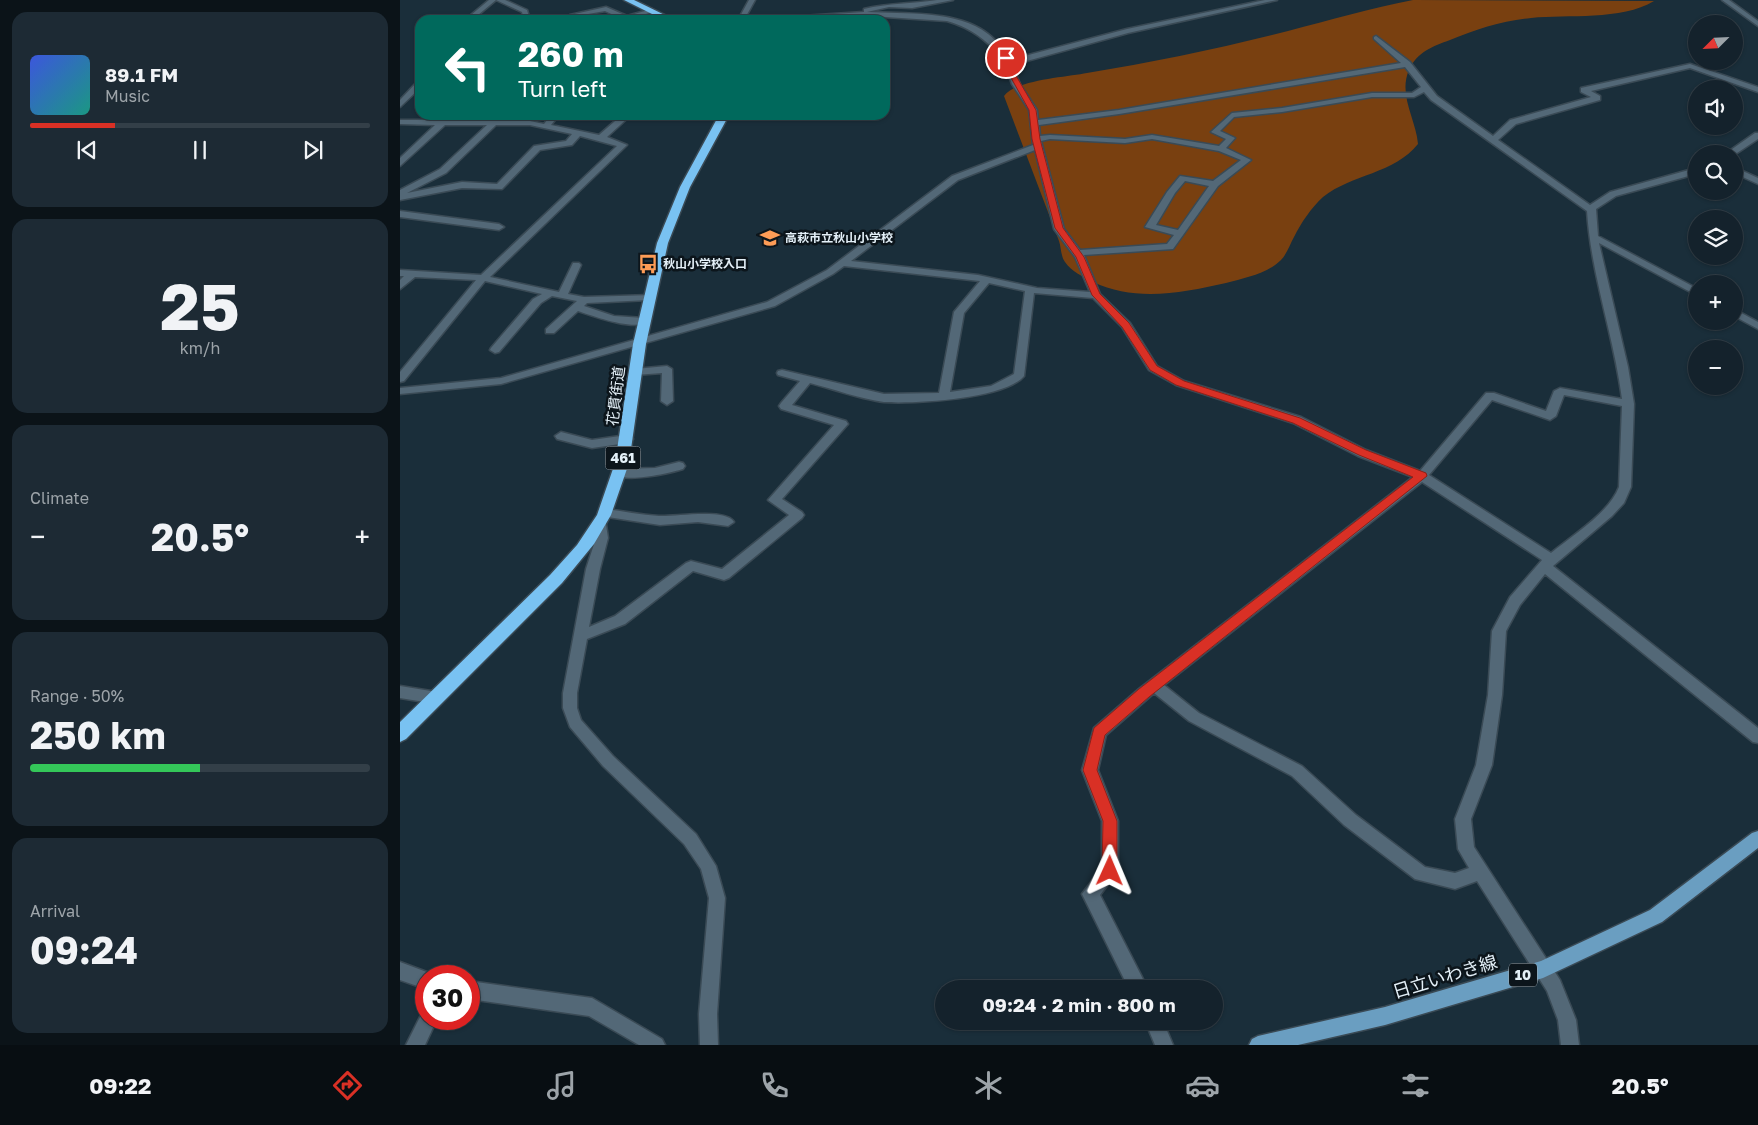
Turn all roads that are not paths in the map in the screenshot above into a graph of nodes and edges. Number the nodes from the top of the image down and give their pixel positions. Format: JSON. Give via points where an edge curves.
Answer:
{"nodes":[{"id":1,"x":492,"y":0,"type":"edge"},
{"id":2,"x":499,"y":0,"type":"edge"},
{"id":3,"x":628,"y":0,"type":"edge"},
{"id":4,"x":752,"y":0,"type":"edge"},
{"id":5,"x":950,"y":0,"type":"edge"},
{"id":6,"x":1274,"y":0,"type":"edge"},
{"id":7,"x":1725,"y":0,"type":"edge"},
{"id":8,"x":936,"y":1,"type":"edge"},
{"id":9,"x":944,"y":7,"type":"dead end"},
{"id":10,"x":652,"y":11,"type":"junction"},
{"id":11,"x":858,"y":13,"type":"junction"},
{"id":12,"x":957,"y":13,"type":"dead end"},
{"id":13,"x":474,"y":15,"type":"edge"},
{"id":14,"x":526,"y":15,"type":"edge"},
{"id":15,"x":573,"y":15,"type":"edge"},
{"id":16,"x":616,"y":15,"type":"edge"},
{"id":17,"x":638,"y":15,"type":"edge"},
{"id":18,"x":660,"y":15,"type":"edge"},
{"id":19,"x":744,"y":15,"type":"edge"},
{"id":20,"x":842,"y":15,"type":"edge"},
{"id":21,"x":1758,"y":24,"type":"edge"},
{"id":22,"x":971,"y":27,"type":"junction"},
{"id":23,"x":1376,"y":38,"type":"dead end"},
{"id":24,"x":1010,"y":62,"type":"junction"},
{"id":25,"x":1407,"y":64,"type":"junction"},
{"id":26,"x":1424,"y":89,"type":"junction"},
{"id":27,"x":415,"y":90,"type":"edge"},
{"id":28,"x":1758,"y":90,"type":"edge"},
{"id":29,"x":400,"y":106,"type":"edge"},
{"id":30,"x":470,"y":120,"type":"edge"},
{"id":31,"x":496,"y":120,"type":"edge"},
{"id":32,"x":511,"y":120,"type":"edge"},
{"id":33,"x":551,"y":120,"type":"edge"},
{"id":34,"x":621,"y":120,"type":"edge"},
{"id":35,"x":721,"y":120,"type":"edge"},
{"id":36,"x":400,"y":122,"type":"edge"},
{"id":37,"x":443,"y":122,"type":"junction"},
{"id":38,"x":1036,"y":123,"type":"junction"},
{"id":39,"x":546,"y":126,"type":"junction"},
{"id":40,"x":578,"y":133,"type":"junction"},
{"id":41,"x":1758,"y":135,"type":"edge"},
{"id":42,"x":601,"y":138,"type":"junction"},
{"id":43,"x":1493,"y":140,"type":"junction"},
{"id":44,"x":1037,"y":142,"type":"junction"},
{"id":45,"x":1743,"y":145,"type":"edge"},
{"id":46,"x":1221,"y":149,"type":"junction"},
{"id":47,"x":400,"y":163,"type":"edge"},
{"id":48,"x":1688,"y":173,"type":"edge"},
{"id":49,"x":1743,"y":174,"type":"edge"},
{"id":50,"x":1758,"y":181,"type":"edge"},
{"id":51,"x":1215,"y":184,"type":"junction"},
{"id":52,"x":400,"y":193,"type":"edge"},
{"id":53,"x":400,"y":197,"type":"edge"},
{"id":54,"x":1591,"y":210,"type":"junction"},
{"id":55,"x":400,"y":214,"type":"edge"},
{"id":56,"x":499,"y":227,"type":"dead end"},
{"id":57,"x":1180,"y":233,"type":"junction"},
{"id":58,"x":1592,"y":238,"type":"junction"},
{"id":59,"x":1077,"y":253,"type":"junction"},
{"id":60,"x":842,"y":263,"type":"junction"},
{"id":61,"x":576,"y":265,"type":"dead end"},
{"id":62,"x":400,"y":273,"type":"edge"},
{"id":63,"x":412,"y":274,"type":"junction"},
{"id":64,"x":484,"y":278,"type":"junction"},
{"id":65,"x":987,"y":280,"type":"junction"},
{"id":66,"x":400,"y":286,"type":"edge"},
{"id":67,"x":1688,"y":288,"type":"edge"},
{"id":68,"x":1030,"y":289,"type":"junction"},
{"id":69,"x":549,"y":294,"type":"junction"},
{"id":70,"x":1096,"y":295,"type":"junction"},
{"id":71,"x":562,"y":296,"type":"junction"},
{"id":72,"x":649,"y":297,"type":"junction"},
{"id":73,"x":581,"y":304,"type":"junction"},
{"id":74,"x":1743,"y":317,"type":"edge"},
{"id":75,"x":644,"y":321,"type":"junction"},
{"id":76,"x":1758,"y":326,"type":"edge"},
{"id":77,"x":550,"y":331,"type":"dead end"},
{"id":78,"x":640,"y":343,"type":"junction"},
{"id":79,"x":495,"y":350,"type":"dead end"},
{"id":80,"x":635,"y":372,"type":"junction"},
{"id":81,"x":782,"y":373,"type":"dead end"},
{"id":82,"x":400,"y":379,"type":"edge"},
{"id":83,"x":808,"y":379,"type":"junction"},
{"id":84,"x":400,"y":391,"type":"edge"},
{"id":85,"x":944,"y":396,"type":"junction"},
{"id":86,"x":667,"y":401,"type":"dead end"},
{"id":87,"x":1628,"y":404,"type":"junction"},
{"id":88,"x":561,"y":436,"type":"dead end"},
{"id":89,"x":627,"y":439,"type":"junction"},
{"id":90,"x":679,"y":466,"type":"dead end"},
{"id":91,"x":620,"y":473,"type":"junction"},
{"id":92,"x":1422,"y":476,"type":"junction"},
{"id":93,"x":603,"y":517,"type":"junction"},
{"id":94,"x":728,"y":522,"type":"dead end"},
{"id":95,"x":1548,"y":563,"type":"junction"},
{"id":96,"x":581,"y":636,"type":"junction"},
{"id":97,"x":1155,"y":686,"type":"junction"},
{"id":98,"x":400,"y":692,"type":"edge"},
{"id":99,"x":437,"y":698,"type":"junction"},
{"id":100,"x":400,"y":734,"type":"edge"},
{"id":101,"x":1758,"y":737,"type":"edge"},
{"id":102,"x":1758,"y":838,"type":"edge"},
{"id":103,"x":1480,"y":872,"type":"junction"},
{"id":104,"x":1543,"y":969,"type":"junction"},
{"id":105,"x":400,"y":971,"type":"edge"},
{"id":106,"x":415,"y":976,"type":"edge"},
{"id":107,"x":1134,"y":980,"type":"edge"},
{"id":108,"x":480,"y":992,"type":"edge"},
{"id":109,"x":422,"y":1030,"type":"edge"},
{"id":110,"x":1158,"y":1030,"type":"edge"},
{"id":111,"x":415,"y":1045,"type":"edge"},
{"id":112,"x":656,"y":1045,"type":"edge"},
{"id":113,"x":709,"y":1045,"type":"edge"},
{"id":114,"x":1164,"y":1045,"type":"edge"},
{"id":115,"x":1258,"y":1045,"type":"edge"},
{"id":116,"x":1570,"y":1045,"type":"edge"}],
"edges":[{"from":1,"to":13,"type":"street"},
{"from":2,"to":14,"type":"street","via":[[525,11]]},
{"from":3,"to":10,"type":"highway"},
{"from":4,"to":19,"type":"street"},
{"from":5,"to":8,"type":"street"},
{"from":6,"to":24,"type":"street","via":[[1127,31]]},
{"from":7,"to":21,"type":"street"},
{"from":8,"to":9,"type":"street"},
{"from":8,"to":11,"type":"street","via":[[870,8]]},
{"from":10,"to":17,"type":"street"},
{"from":10,"to":18,"type":"highway"},
{"from":11,"to":20,"type":"street"},
{"from":11,"to":22,"type":"street","via":[[938,17]]},
{"from":12,"to":22,"type":"street"},
{"from":15,"to":16,"type":"street","via":[[606,9]]},
{"from":22,"to":24,"type":"street","via":[[992,40]]},
{"from":23,"to":25,"type":"street"},
{"from":24,"to":38,"type":"street","via":[[1008,67],[1031,106]]},
{"from":25,"to":26,"type":"street"},
{"from":25,"to":38,"type":"street"},
{"from":26,"to":43,"type":"street"},
{"from":26,"to":46,"type":"street","via":[[1414,94],[1372,95],[1232,115],[1215,132],[1230,138]]},
{"from":27,"to":29,"type":"street"},
{"from":28,"to":43,"type":"street","via":[[1690,66],[1584,90],[1597,98],[1513,122]]},
{"from":30,"to":37,"type":"street"},
{"from":31,"to":52,"type":"street","via":[[443,171]]},
{"from":32,"to":39,"type":"street"},
{"from":33,"to":39,"type":"street"},
{"from":34,"to":42,"type":"street"},
{"from":35,"to":72,"type":"highway","name":"花貫街道","number":"461","via":[[676,205]]},
{"from":36,"to":37,"type":"street"},
{"from":37,"to":47,"type":"street"},
{"from":38,"to":44,"type":"street"},
{"from":39,"to":40,"type":"street"},
{"from":40,"to":42,"type":"street"},
{"from":40,"to":53,"type":"street","via":[[569,143],[536,148],[498,187],[462,186]]},
{"from":41,"to":45,"type":"street"},
{"from":42,"to":64,"type":"street","via":[[624,145]]},
{"from":43,"to":54,"type":"street"},
{"from":44,"to":46,"type":"street","via":[[1050,137],[1125,141],[1152,137]]},
{"from":44,"to":59,"type":"street","via":[[1056,220]]},
{"from":44,"to":60,"type":"street","via":[[955,178]]},
{"from":46,"to":51,"type":"street","via":[[1248,160]]},
{"from":48,"to":54,"type":"street","via":[[1613,194]]},
{"from":49,"to":50,"type":"street"},
{"from":51,"to":57,"type":"street"},
{"from":51,"to":57,"type":"street","via":[[1183,178],[1171,192],[1150,227]]},
{"from":54,"to":58,"type":"street"},
{"from":55,"to":56,"type":"street"},
{"from":57,"to":59,"type":"street","via":[[1170,247]]},
{"from":58,"to":67,"type":"street"},
{"from":58,"to":87,"type":"street","via":[[1623,367]]},
{"from":59,"to":70,"type":"street"},
{"from":60,"to":65,"type":"street"},
{"from":60,"to":78,"type":"street","via":[[771,304]]},
{"from":61,"to":71,"type":"street"},
{"from":62,"to":63,"type":"street"},
{"from":63,"to":64,"type":"street"},
{"from":63,"to":66,"type":"street"},
{"from":64,"to":69,"type":"street"},
{"from":64,"to":82,"type":"street"},
{"from":65,"to":68,"type":"street"},
{"from":65,"to":85,"type":"street","via":[[959,312]]},
{"from":68,"to":70,"type":"street"},
{"from":68,"to":85,"type":"street","via":[[1019,376],[994,389]]},
{"from":69,"to":71,"type":"street"},
{"from":69,"to":79,"type":"street","via":[[537,301]]},
{"from":70,"to":92,"type":"street","via":[[1126,325],[1153,368],[1159,372],[1180,383],[1297,420],[1362,453]]},
{"from":71,"to":73,"type":"street"},
{"from":72,"to":73,"type":"street"},
{"from":72,"to":75,"type":"highway","name":"花貫街道","number":"461"},
{"from":73,"to":75,"type":"street","via":[[612,319]]},
{"from":73,"to":77,"type":"street"},
{"from":74,"to":76,"type":"street"},
{"from":75,"to":78,"type":"highway","name":"花貫街道","number":"461"},
{"from":78,"to":80,"type":"highway","name":"花貫街道","number":"461"},
{"from":78,"to":84,"type":"street","via":[[501,381]]},
{"from":80,"to":86,"type":"street","via":[[667,369]]},
{"from":80,"to":89,"type":"highway","name":"花貫街道","number":"461"},
{"from":81,"to":83,"type":"street"},
{"from":83,"to":85,"type":"street","via":[[884,398]]},
{"from":83,"to":96,"type":"street","via":[[785,406],[842,424],[774,500],[798,515],[724,575],[691,566],[620,620]]},
{"from":87,"to":92,"type":"street","via":[[1560,391],[1550,416],[1490,395]]},
{"from":87,"to":95,"type":"street","via":[[1627,471],[1620,500]]},
{"from":88,"to":89,"type":"street","via":[[592,444]]},
{"from":89,"to":91,"type":"highway","name":"花貫街道","number":"461"},
{"from":90,"to":91,"type":"street","via":[[655,472]]},
{"from":91,"to":93,"type":"highway","name":"花貫街道","number":"461"},
{"from":92,"to":95,"type":"street"},
{"from":92,"to":97,"type":"street"},
{"from":93,"to":94,"type":"street","via":[[660,521],[698,518]]},
{"from":93,"to":96,"type":"street","via":[[602,538]]},
{"from":93,"to":99,"type":"highway","name":"花貫街道","number":"461","via":[[556,579]]},
{"from":95,"to":101,"type":"street"},
{"from":95,"to":103,"type":"street","via":[[1515,601],[1499,631],[1495,695],[1484,765],[1463,819],[1466,849]]},
{"from":96,"to":113,"type":"street","via":[[570,693],[575,724],[608,761],[690,839],[708,866],[715,885]]},
{"from":97,"to":103,"type":"street","via":[[1194,717],[1297,771],[1350,820],[1422,874],[1455,881]]},
{"from":97,"to":107,"type":"street","via":[[1099,732],[1090,770],[1110,821],[1110,871],[1090,894]]},
{"from":98,"to":99,"type":"street"},
{"from":99,"to":100,"type":"highway","name":"花貫街道","number":"461"},
{"from":102,"to":104,"type":"main road","name":"日立いわき線","number":"10","via":[[1656,916]]},
{"from":103,"to":104,"type":"street"},
{"from":104,"to":115,"type":"main road","name":"日立いわき線","number":"10","via":[[1385,1016]]},
{"from":104,"to":116,"type":"street","via":[[1564,1010]]},
{"from":105,"to":106,"type":"street"},
{"from":108,"to":112,"type":"street","via":[[592,1007]]},
{"from":109,"to":111,"type":"street"},
{"from":110,"to":114,"type":"street"}]}
